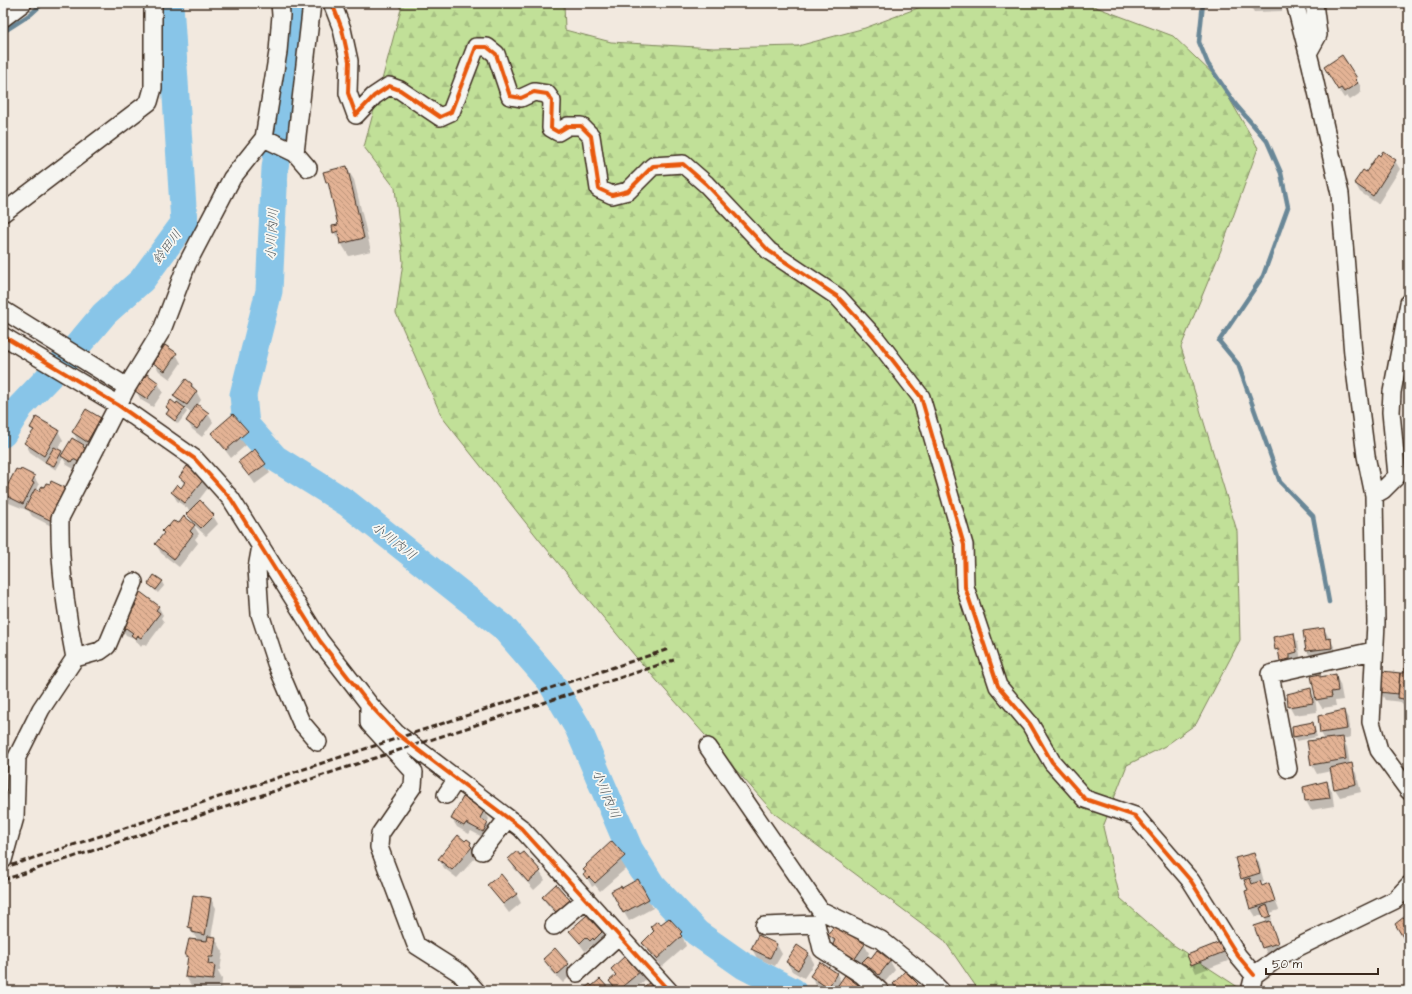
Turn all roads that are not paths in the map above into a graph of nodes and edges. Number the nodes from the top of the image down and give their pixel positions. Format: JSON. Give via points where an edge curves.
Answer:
{"nodes":[{"id":1,"x":23,"y":3,"type":"edge"},
{"id":2,"x":153,"y":3,"type":"edge"},
{"id":3,"x":280,"y":3,"type":"edge"},
{"id":4,"x":312,"y":3,"type":"edge"},
{"id":5,"x":332,"y":3,"type":"edge"},
{"id":6,"x":1295,"y":3,"type":"edge"},
{"id":7,"x":1314,"y":3,"type":"edge"},
{"id":8,"x":3,"y":18,"type":"edge"},
{"id":9,"x":1308,"y":53,"type":"junction"},
{"id":10,"x":266,"y":139,"type":"junction"},
{"id":11,"x":295,"y":153,"type":"junction"},
{"id":12,"x":308,"y":168,"type":"dead end"},
{"id":13,"x":3,"y":213,"type":"edge"},
{"id":14,"x":3,"y":310,"type":"edge"},
{"id":15,"x":1408,"y":311,"type":"edge"},
{"id":16,"x":3,"y":336,"type":"edge"},
{"id":17,"x":127,"y":387,"type":"junction"},
{"id":18,"x":118,"y":405,"type":"junction"},
{"id":19,"x":1374,"y":495,"type":"junction"},
{"id":20,"x":261,"y":546,"type":"junction"},
{"id":21,"x":134,"y":582,"type":"dead end"},
{"id":22,"x":1373,"y":651,"type":"junction"},
{"id":23,"x":75,"y":658,"type":"junction"},
{"id":24,"x":369,"y":704,"type":"junction"},
{"id":25,"x":318,"y":742,"type":"dead end"},
{"id":26,"x":708,"y":746,"type":"dead end"},
{"id":27,"x":1288,"y":769,"type":"dead end"},
{"id":28,"x":456,"y":780,"type":"junction"},
{"id":29,"x":1409,"y":790,"type":"edge"},
{"id":30,"x":446,"y":795,"type":"dead end"},
{"id":31,"x":508,"y":818,"type":"junction"},
{"id":32,"x":482,"y":851,"type":"dead end"},
{"id":33,"x":3,"y":860,"type":"edge"},
{"id":34,"x":1409,"y":885,"type":"edge"},
{"id":35,"x":586,"y":899,"type":"junction"},
{"id":36,"x":818,"y":917,"type":"junction"},
{"id":37,"x":554,"y":926,"type":"dead end"},
{"id":38,"x":764,"y":926,"type":"dead end"},
{"id":39,"x":618,"y":936,"type":"junction"},
{"id":40,"x":577,"y":972,"type":"dead end"},
{"id":41,"x":1252,"y":983,"type":"edge"},
{"id":42,"x":476,"y":991,"type":"edge"},
{"id":43,"x":669,"y":991,"type":"edge"},
{"id":44,"x":880,"y":991,"type":"edge"},
{"id":45,"x":941,"y":991,"type":"edge"}],
"edges":[{"from":1,"to":8,"type":"street"},
{"from":2,"to":13,"type":"street","via":[[153,88],[149,102]]},
{"from":3,"to":10,"type":"street","via":[[278,52]]},
{"from":4,"to":11,"type":"street"},
{"from":5,"to":41,"type":"street","via":[[342,29],[349,62],[348,93],[356,114],[374,96],[389,86],[400,90],[440,117],[451,112],[476,47],[487,47],[496,54],[510,96],[521,98],[534,92],[547,94],[552,101],[551,128],[558,132],[568,126],[581,126],[591,136],[599,189],[612,195],[628,190],[653,166],[683,164],[706,184],[769,251],[838,297],[877,340],[921,397],[964,545],[965,587],[998,686],[1030,724],[1052,762],[1085,799],[1135,816],[1191,881]]},
{"from":6,"to":9,"type":"street"},
{"from":7,"to":9,"type":"street","via":[[1318,36]]},
{"from":9,"to":19,"type":"street","via":[[1340,194],[1353,354],[1366,456]]},
{"from":10,"to":11,"type":"street"},
{"from":10,"to":17,"type":"street","via":[[232,178],[187,264],[162,330]]},
{"from":11,"to":12,"type":"street"},
{"from":14,"to":17,"type":"street"},
{"from":15,"to":19,"type":"street","via":[[1391,405],[1397,476],[1384,490]]},
{"from":16,"to":18,"type":"street"},
{"from":17,"to":18,"type":"street"},
{"from":18,"to":20,"type":"street","via":[[195,459],[231,499]]},
{"from":18,"to":23,"type":"street","via":[[60,518],[65,606]]},
{"from":19,"to":22,"type":"street","via":[[1376,623]]},
{"from":20,"to":24,"type":"street","via":[[320,641]]},
{"from":20,"to":25,"type":"street","via":[[258,568],[260,614],[276,663],[301,722]]},
{"from":21,"to":23,"type":"street","via":[[107,646],[100,651]]},
{"from":22,"to":27,"type":"street","via":[[1270,674]]},
{"from":22,"to":29,"type":"street","via":[[1371,722],[1379,750]]},
{"from":23,"to":33,"type":"street","via":[[41,709],[17,757],[15,817]]},
{"from":24,"to":28,"type":"street","via":[[396,733]]},
{"from":24,"to":42,"type":"street","via":[[369,723],[414,772],[413,786],[380,834],[379,847],[416,944],[460,973]]},
{"from":26,"to":36,"type":"street"},
{"from":28,"to":30,"type":"street"},
{"from":28,"to":31,"type":"street"},
{"from":31,"to":32,"type":"street"},
{"from":31,"to":35,"type":"street"},
{"from":34,"to":41,"type":"street","via":[[1395,900],[1284,954]]},
{"from":35,"to":37,"type":"street"},
{"from":35,"to":39,"type":"street"},
{"from":36,"to":38,"type":"street"},
{"from":36,"to":44,"type":"street","via":[[822,949],[861,974]]},
{"from":36,"to":45,"type":"street","via":[[881,940]]},
{"from":39,"to":40,"type":"street"},
{"from":39,"to":43,"type":"street"}]}
